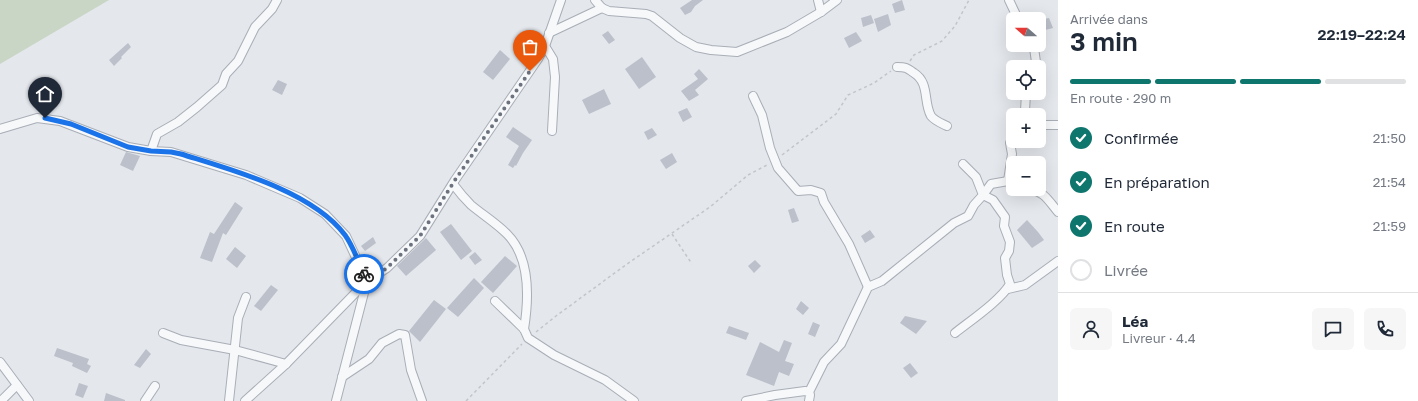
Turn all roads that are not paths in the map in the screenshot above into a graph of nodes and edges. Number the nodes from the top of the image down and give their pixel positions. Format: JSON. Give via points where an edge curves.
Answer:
{"nodes":[{"id":1,"x":277,"y":0,"type":"edge"},
{"id":2,"x":561,"y":0,"type":"edge"},
{"id":3,"x":595,"y":0,"type":"edge"},
{"id":4,"x":818,"y":0,"type":"edge"},
{"id":5,"x":837,"y":0,"type":"edge"},
{"id":6,"x":1009,"y":0,"type":"edge"},
{"id":7,"x":602,"y":8,"type":"junction"},
{"id":8,"x":821,"y":12,"type":"junction"},
{"id":9,"x":1015,"y":12,"type":"edge"},
{"id":10,"x":549,"y":33,"type":"junction"},
{"id":11,"x":545,"y":46,"type":"junction"},
{"id":12,"x":897,"y":67,"type":"road end"},
{"id":13,"x":753,"y":96,"type":"dead end"},
{"id":14,"x":1046,"y":125,"type":"edge"},
{"id":15,"x":1058,"y":125,"type":"edge"},
{"id":16,"x":947,"y":126,"type":"dead end"},
{"id":17,"x":0,"y":129,"type":"edge"},
{"id":18,"x":552,"y":131,"type":"dead end"},
{"id":19,"x":151,"y":151,"type":"junction"},
{"id":20,"x":963,"y":164,"type":"dead end"},
{"id":21,"x":1006,"y":182,"type":"edge"},
{"id":22,"x":453,"y":184,"type":"junction"},
{"id":23,"x":983,"y":195,"type":"junction"},
{"id":24,"x":1045,"y":196,"type":"edge"},
{"id":25,"x":1058,"y":212,"type":"edge"},
{"id":26,"x":1058,"y":261,"type":"edge"},
{"id":27,"x":367,"y":281,"type":"junction"},
{"id":28,"x":868,"y":287,"type":"junction"},
{"id":29,"x":1008,"y":289,"type":"junction"},
{"id":30,"x":246,"y":297,"type":"dead end"},
{"id":31,"x":495,"y":301,"type":"dead end"},
{"id":32,"x":524,"y":329,"type":"junction"},
{"id":33,"x":163,"y":333,"type":"dead end"},
{"id":34,"x":955,"y":333,"type":"dead end"},
{"id":35,"x":235,"y":350,"type":"junction"},
{"id":36,"x":0,"y":362,"type":"edge"},
{"id":37,"x":286,"y":364,"type":"junction"},
{"id":38,"x":342,"y":377,"type":"junction"},
{"id":39,"x":17,"y":385,"type":"junction"},
{"id":40,"x":155,"y":386,"type":"dead end"},
{"id":41,"x":809,"y":392,"type":"junction"},
{"id":42,"x":1,"y":401,"type":"edge"},
{"id":43,"x":29,"y":401,"type":"edge"},
{"id":44,"x":145,"y":401,"type":"edge"},
{"id":45,"x":229,"y":401,"type":"edge"},
{"id":46,"x":245,"y":401,"type":"edge"},
{"id":47,"x":336,"y":401,"type":"edge"},
{"id":48,"x":422,"y":401,"type":"edge"},
{"id":49,"x":634,"y":401,"type":"edge"},
{"id":50,"x":746,"y":401,"type":"edge"},
{"id":51,"x":809,"y":401,"type":"edge"}],
"edges":[{"from":1,"to":19,"type":"street","via":[[255,27],[222,84],[178,122],[157,134]]},
{"from":2,"to":10,"type":"street"},
{"from":3,"to":7,"type":"street"},
{"from":4,"to":8,"type":"street"},
{"from":5,"to":8,"type":"street"},
{"from":6,"to":9,"type":"street"},
{"from":7,"to":8,"type":"street","via":[[652,16],[696,47],[737,52],[787,32]]},
{"from":7,"to":10,"type":"street"},
{"from":10,"to":11,"type":"street"},
{"from":11,"to":18,"type":"street","via":[[553,59],[555,77]]},
{"from":11,"to":22,"type":"street"},
{"from":12,"to":16,"type":"street","via":[[906,67],[918,75],[923,81],[930,115]]},
{"from":13,"to":28,"type":"street","via":[[762,115],[778,168],[798,191],[811,190],[820,193],[849,244]]},
{"from":14,"to":15,"type":"street"},
{"from":17,"to":19,"type":"street","via":[[45,118],[71,124],[128,147]]},
{"from":19,"to":27,"type":"street","via":[[188,156],[246,175],[300,198],[325,214],[346,236]]},
{"from":20,"to":23,"type":"street","via":[[976,177]]},
{"from":21,"to":23,"type":"street","via":[[991,184]]},
{"from":22,"to":27,"type":"street","via":[[420,236],[387,268]]},
{"from":22,"to":32,"type":"street","via":[[472,206],[508,234],[523,260],[528,297]]},
{"from":23,"to":28,"type":"street","via":[[968,216],[954,223],[882,281]]},
{"from":23,"to":29,"type":"street","via":[[993,200],[1005,217],[1004,226],[1010,242],[1005,258],[1010,284]]},
{"from":24,"to":25,"type":"street"},
{"from":26,"to":29,"type":"street","via":[[1025,285]]},
{"from":27,"to":37,"type":"street"},
{"from":27,"to":38,"type":"street"},
{"from":28,"to":41,"type":"street","via":[[841,344],[824,362]]},
{"from":29,"to":34,"type":"street"},
{"from":30,"to":35,"type":"street","via":[[238,318]]},
{"from":31,"to":32,"type":"street"},
{"from":32,"to":49,"type":"street","via":[[528,338],[554,355],[605,380]]},
{"from":33,"to":35,"type":"street","via":[[181,340]]},
{"from":35,"to":37,"type":"street"},
{"from":35,"to":45,"type":"street"},
{"from":36,"to":39,"type":"street"},
{"from":37,"to":46,"type":"street"},
{"from":38,"to":47,"type":"street"},
{"from":38,"to":48,"type":"street","via":[[369,359],[382,343],[399,334],[405,335],[411,370]]},
{"from":39,"to":42,"type":"street"},
{"from":39,"to":43,"type":"street"},
{"from":40,"to":44,"type":"street"},
{"from":41,"to":50,"type":"street"},
{"from":41,"to":51,"type":"street"}]}
